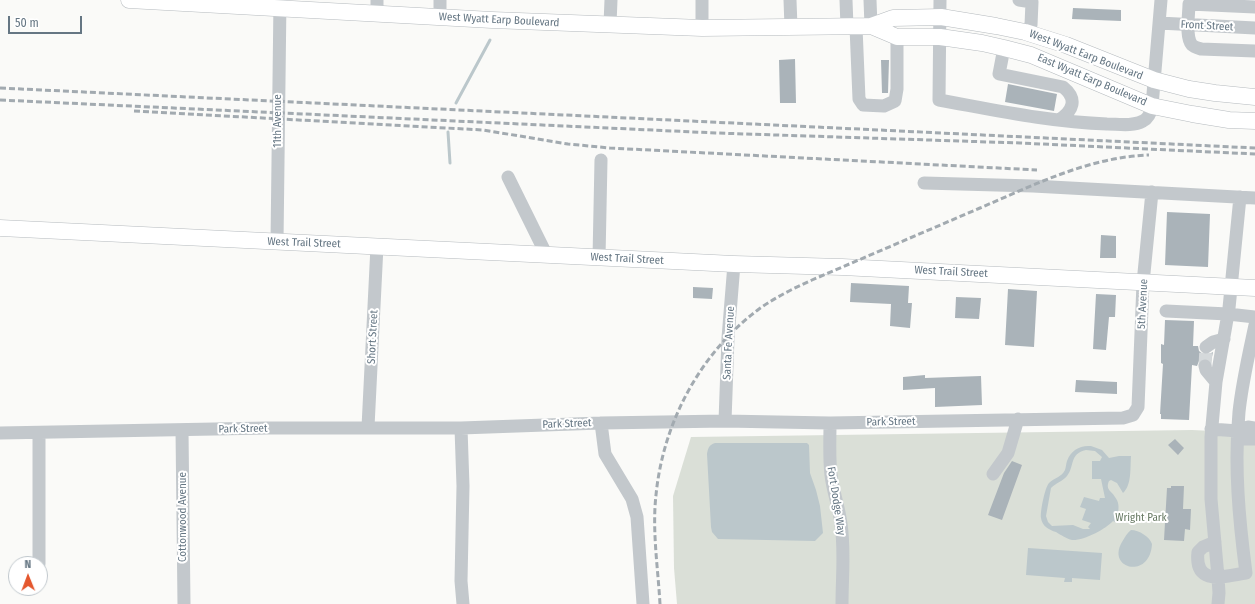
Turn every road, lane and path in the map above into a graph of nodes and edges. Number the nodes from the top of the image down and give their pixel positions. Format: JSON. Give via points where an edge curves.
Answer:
{"nodes":[{"id":1,"x":129,"y":0,"type":"edge"},
{"id":2,"x":440,"y":0,"type":"edge"},
{"id":3,"x":611,"y":0,"type":"edge"},
{"id":4,"x":702,"y":0,"type":"edge"},
{"id":5,"x":790,"y":0,"type":"edge"},
{"id":6,"x":846,"y":0,"type":"edge"},
{"id":7,"x":870,"y":0,"type":"edge"},
{"id":8,"x":940,"y":0,"type":"edge"},
{"id":9,"x":1019,"y":0,"type":"edge"},
{"id":10,"x":1160,"y":0,"type":"edge"},
{"id":11,"x":280,"y":4,"type":"edge"},
{"id":12,"x":345,"y":6,"type":"edge"},
{"id":13,"x":377,"y":7,"type":"edge"},
{"id":14,"x":1255,"y":7,"type":"edge"},
{"id":15,"x":440,"y":17,"type":"junction"},
{"id":16,"x":941,"y":17,"type":"junction"},
{"id":17,"x":1159,"y":23,"type":"junction"},
{"id":18,"x":610,"y":24,"type":"junction"},
{"id":19,"x":1188,"y":24,"type":"junction"},
{"id":20,"x":791,"y":27,"type":"junction"},
{"id":21,"x":858,"y":27,"type":"junction"},
{"id":22,"x":702,"y":28,"type":"junction"},
{"id":23,"x":1255,"y":28,"type":"edge"},
{"id":24,"x":1025,"y":32,"type":"junction"},
{"id":25,"x":897,"y":37,"type":"junction"},
{"id":26,"x":940,"y":37,"type":"junction"},
{"id":27,"x":1004,"y":48,"type":"junction"},
{"id":28,"x":1255,"y":51,"type":"edge"},
{"id":29,"x":1031,"y":54,"type":"joint"},
{"id":30,"x":1154,"y":80,"type":"junction"},
{"id":31,"x":1255,"y":97,"type":"edge"},
{"id":32,"x":1152,"y":106,"type":"junction"},
{"id":33,"x":1059,"y":120,"type":"junction"},
{"id":34,"x":1255,"y":121,"type":"edge"},
{"id":35,"x":601,"y":160,"type":"dead end"},
{"id":36,"x":508,"y":177,"type":"dead end"},
{"id":37,"x":924,"y":183,"type":"dead end"},
{"id":38,"x":1152,"y":192,"type":"junction"},
{"id":39,"x":1240,"y":197,"type":"junction"},
{"id":40,"x":1255,"y":198,"type":"edge"},
{"id":41,"x":0,"y":228,"type":"edge"},
{"id":42,"x":277,"y":242,"type":"junction"},
{"id":43,"x":377,"y":246,"type":"junction"},
{"id":44,"x":546,"y":254,"type":"junction"},
{"id":45,"x":599,"y":258,"type":"junction"},
{"id":46,"x":734,"y":264,"type":"junction"},
{"id":47,"x":1143,"y":283,"type":"junction"},
{"id":48,"x":1231,"y":287,"type":"junction"},
{"id":49,"x":1255,"y":288,"type":"edge"},
{"id":50,"x":1166,"y":311,"type":"dead end"},
{"id":51,"x":1228,"y":314,"type":"junction"},
{"id":52,"x":1255,"y":317,"type":"edge"},
{"id":53,"x":1255,"y":325,"type":"edge"},
{"id":54,"x":1224,"y":339,"type":"junction"},
{"id":55,"x":1206,"y":347,"type":"dead end"},
{"id":56,"x":1205,"y":366,"type":"tunnel mouth"},
{"id":57,"x":1216,"y":382,"type":"junction"},
{"id":58,"x":1133,"y":415,"type":"joint"},
{"id":59,"x":1018,"y":420,"type":"junction"},
{"id":60,"x":725,"y":421,"type":"junction"},
{"id":61,"x":601,"y":423,"type":"junction"},
{"id":62,"x":830,"y":423,"type":"junction"},
{"id":63,"x":368,"y":427,"type":"junction"},
{"id":64,"x":461,"y":428,"type":"junction"},
{"id":65,"x":1255,"y":428,"type":"edge"},
{"id":66,"x":1211,"y":429,"type":"junction"},
{"id":67,"x":182,"y":430,"type":"junction"},
{"id":68,"x":1238,"y":431,"type":"junction"},
{"id":69,"x":0,"y":433,"type":"edge"},
{"id":70,"x":39,"y":433,"type":"junction"},
{"id":71,"x":1255,"y":439,"type":"edge"},
{"id":72,"x":993,"y":474,"type":"dead end"},
{"id":73,"x":1214,"y":542,"type":"junction"},
{"id":74,"x":39,"y":556,"type":"edge"},
{"id":75,"x":1218,"y":577,"type":"junction"},
{"id":76,"x":184,"y":604,"type":"edge"},
{"id":77,"x":463,"y":604,"type":"edge"},
{"id":78,"x":643,"y":604,"type":"edge"},
{"id":79,"x":842,"y":604,"type":"edge"},
{"id":80,"x":1218,"y":604,"type":"edge"}],
"edges":[{"from":1,"to":11,"type":"main road","name":"West Wyatt Earp Boulevard"},
{"from":2,"to":15,"type":"street"},
{"from":3,"to":18,"type":"street"},
{"from":4,"to":22,"type":"street"},
{"from":5,"to":20,"type":"street"},
{"from":6,"to":21,"type":"street"},
{"from":7,"to":21,"type":"street"},
{"from":8,"to":16,"type":"street"},
{"from":9,"to":24,"type":"street","via":[[1032,2],[1031,25]]},
{"from":10,"to":17,"type":"street"},
{"from":11,"to":12,"type":"main road","name":"West Wyatt Earp Boulevard"},
{"from":11,"to":42,"type":"street","name":"11th Avenue"},
{"from":12,"to":13,"type":"main road","name":"West Wyatt Earp Boulevard"},
{"from":13,"to":15,"type":"main road","name":"West Wyatt Earp Boulevard"},
{"from":14,"to":19,"type":"street","via":[[1189,4]]},
{"from":15,"to":18,"type":"main road","name":"West Wyatt Earp Boulevard"},
{"from":16,"to":21,"type":"main road","name":"West Wyatt Earp Boulevard","via":[[893,18]]},
{"from":16,"to":24,"type":"main road","name":"West Wyatt Earp Boulevard"},
{"from":16,"to":26,"type":"street"},
{"from":17,"to":19,"type":"street","name":"Front Street"},
{"from":17,"to":30,"type":"street"},
{"from":18,"to":22,"type":"main road","name":"West Wyatt Earp Boulevard"},
{"from":19,"to":23,"type":"street","name":"Front Street"},
{"from":19,"to":28,"type":"street","via":[[1189,39],[1193,46],[1201,49]]},
{"from":20,"to":21,"type":"main road","name":"West Wyatt Earp Boulevard"},
{"from":20,"to":22,"type":"main road","name":"West Wyatt Earp Boulevard"},
{"from":21,"to":25,"type":"main road","name":"West Wyatt Earp Boulevard"},
{"from":21,"to":25,"type":"street","via":[[858,99],[864,105],[884,106],[895,101]]},
{"from":24,"to":30,"type":"main road","name":"West Wyatt Earp Boulevard","via":[[1081,50]]},
{"from":25,"to":26,"type":"main road","name":"West Wyatt Earp Boulevard"},
{"from":26,"to":27,"type":"main road","name":"West Wyatt Earp Boulevard"},
{"from":26,"to":33,"type":"street","via":[[939,100]]},
{"from":27,"to":29,"type":"main road","name":"West Wyatt Earp Boulevard"},
{"from":27,"to":33,"type":"street","via":[[999,74],[1064,87],[1069,92],[1072,107],[1068,114]]},
{"from":29,"to":32,"type":"main road","name":"East Wyatt Earp Boulevard"},
{"from":30,"to":31,"type":"main road","name":"West Wyatt Earp Boulevard","via":[[1195,90]]},
{"from":30,"to":32,"type":"street"},
{"from":32,"to":33,"type":"street","via":[[1150,115],[1144,121],[1129,125]]},
{"from":32,"to":34,"type":"main road","via":[[1229,120]]},
{"from":35,"to":45,"type":"street"},
{"from":36,"to":44,"type":"street"},
{"from":37,"to":38,"type":"street"},
{"from":38,"to":39,"type":"street"},
{"from":38,"to":47,"type":"street","name":"5th Avenue"},
{"from":39,"to":40,"type":"street"},
{"from":39,"to":48,"type":"street"},
{"from":41,"to":42,"type":"main road","name":"West Trail Street"},
{"from":42,"to":43,"type":"main road","name":"West Trail Street"},
{"from":43,"to":44,"type":"main road","name":"West Trail Street"},
{"from":43,"to":63,"type":"street","name":"Short Street"},
{"from":44,"to":45,"type":"main road","name":"West Trail Street"},
{"from":45,"to":46,"type":"main road","name":"West Trail Street"},
{"from":46,"to":47,"type":"main road","name":"West Trail Street","via":[[842,267]]},
{"from":46,"to":60,"type":"street","name":"Santa Fe Avenue"},
{"from":47,"to":48,"type":"main road","name":"West Trail Street"},
{"from":47,"to":58,"type":"street","name":"5th Avenue","via":[[1138,407]]},
{"from":48,"to":49,"type":"main road","name":"West Trail Street"},
{"from":48,"to":51,"type":"street"},
{"from":50,"to":51,"type":"street"},
{"from":51,"to":52,"type":"street"},
{"from":51,"to":54,"type":"street"},
{"from":53,"to":68,"type":"street","via":[[1239,411]]},
{"from":54,"to":55,"type":"street"},
{"from":54,"to":57,"type":"street"},
{"from":56,"to":57,"type":"street"},
{"from":57,"to":66,"type":"street"},
{"from":58,"to":59,"type":"street","name":"Park Street","via":[[1123,418]]},
{"from":59,"to":62,"type":"street","name":"Park Street"},
{"from":59,"to":72,"type":"street","via":[[1008,453]]},
{"from":60,"to":61,"type":"street","name":"Park Street"},
{"from":60,"to":62,"type":"street","name":"Park Street"},
{"from":61,"to":64,"type":"street","name":"Park Street"},
{"from":61,"to":78,"type":"street","via":[[605,454],[632,500],[637,517]]},
{"from":62,"to":79,"type":"street","name":"Fort Dodge Way","via":[[831,476],[843,539]]},
{"from":63,"to":64,"type":"street","name":"Park Street"},
{"from":63,"to":67,"type":"street","name":"Park Street"},
{"from":64,"to":77,"type":"street"},
{"from":65,"to":68,"type":"street","via":[[1248,427]]},
{"from":66,"to":68,"type":"street"},
{"from":66,"to":73,"type":"street"},
{"from":67,"to":70,"type":"street","name":"Park Street"},
{"from":67,"to":76,"type":"street","name":"Cottonwood Avenue"},
{"from":68,"to":71,"type":"street","via":[[1245,439]]},
{"from":68,"to":75,"type":"street","via":[[1239,524],[1246,574]]},
{"from":69,"to":70,"type":"street","name":"Park Street"},
{"from":70,"to":74,"type":"street"},
{"from":73,"to":75,"type":"street"},
{"from":73,"to":75,"type":"street","via":[[1200,550],[1198,555],[1203,574]]},
{"from":75,"to":80,"type":"street"}]}
